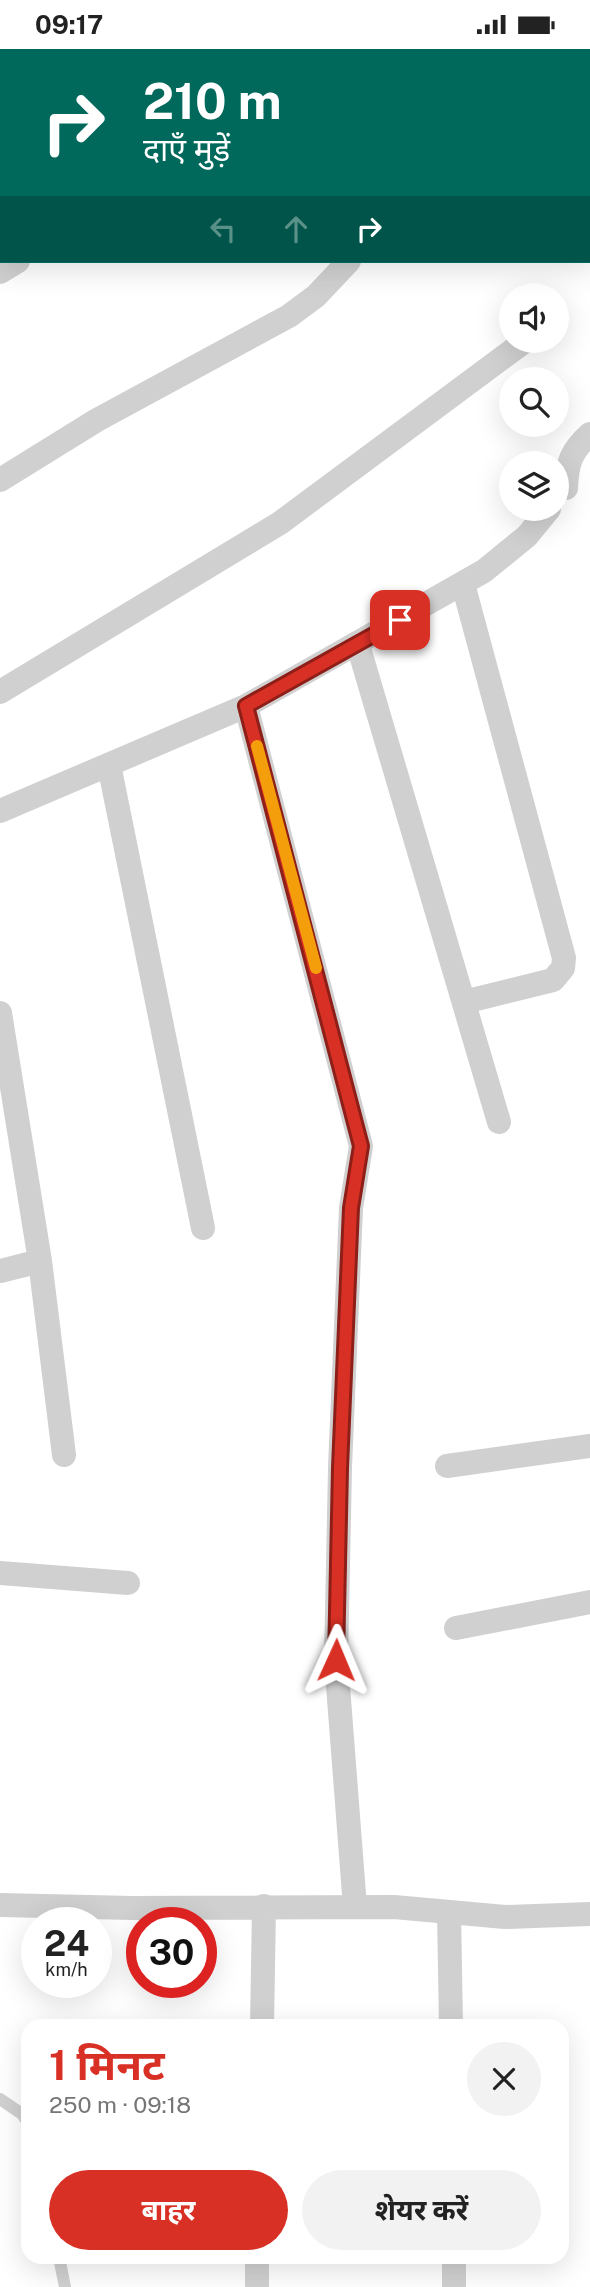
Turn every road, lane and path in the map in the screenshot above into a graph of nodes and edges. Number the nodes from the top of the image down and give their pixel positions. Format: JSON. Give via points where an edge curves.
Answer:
{"nodes":[{"id":1,"x":347,"y":263,"type":"edge"},
{"id":2,"x":509,"y":353,"type":"edge"},
{"id":3,"x":590,"y":434,"type":"edge"},
{"id":4,"x":569,"y":460,"type":"edge"},
{"id":5,"x":0,"y":480,"type":"edge"},
{"id":6,"x":590,"y":480,"type":"edge"},
{"id":7,"x":569,"y":488,"type":"edge"},
{"id":8,"x":539,"y":521,"type":"edge"},
{"id":9,"x":463,"y":584,"type":"junction"},
{"id":10,"x":358,"y":645,"type":"junction"},
{"id":11,"x":0,"y":692,"type":"edge"},
{"id":12,"x":246,"y":706,"type":"junction"},
{"id":13,"x":109,"y":765,"type":"junction"},
{"id":14,"x":0,"y":811,"type":"edge"},
{"id":15,"x":464,"y":1002,"type":"junction"},
{"id":16,"x":0,"y":1013,"type":"edge"},
{"id":17,"x":499,"y":1122,"type":"dead end"},
{"id":18,"x":203,"y":1229,"type":"dead end"},
{"id":19,"x":40,"y":1261,"type":"junction"},
{"id":20,"x":0,"y":1271,"type":"edge"},
{"id":21,"x":590,"y":1446,"type":"edge"},
{"id":22,"x":64,"y":1455,"type":"dead end"},
{"id":23,"x":447,"y":1466,"type":"dead end"},
{"id":24,"x":0,"y":1573,"type":"edge"},
{"id":25,"x":128,"y":1583,"type":"dead end"},
{"id":26,"x":590,"y":1602,"type":"edge"},
{"id":27,"x":456,"y":1628,"type":"dead end"},
{"id":28,"x":0,"y":1905,"type":"edge"},
{"id":29,"x":264,"y":1906,"type":"junction"},
{"id":30,"x":355,"y":1907,"type":"junction"},
{"id":31,"x":449,"y":1912,"type":"junction"},
{"id":32,"x":590,"y":1914,"type":"edge"},
{"id":33,"x":262,"y":2019,"type":"edge"},
{"id":34,"x":451,"y":2019,"type":"edge"},
{"id":35,"x":0,"y":2099,"type":"edge"},
{"id":36,"x":21,"y":2113,"type":"edge"},
{"id":37,"x":60,"y":2264,"type":"edge"},
{"id":38,"x":257,"y":2264,"type":"edge"},
{"id":39,"x":454,"y":2264,"type":"edge"},
{"id":40,"x":65,"y":2287,"type":"edge"},
{"id":41,"x":257,"y":2287,"type":"edge"},
{"id":42,"x":454,"y":2287,"type":"edge"}],
"edges":[{"from":1,"to":5,"type":"street","via":[[289,316],[97,420]]},
{"from":2,"to":11,"type":"street","via":[[280,523]]},
{"from":3,"to":4,"type":"street"},
{"from":6,"to":7,"type":"street","via":[[581,479]]},
{"from":8,"to":9,"type":"street","via":[[506,555]]},
{"from":9,"to":10,"type":"street"},
{"from":9,"to":15,"type":"street","via":[[564,958],[563,968],[553,980]]},
{"from":10,"to":12,"type":"street"},
{"from":10,"to":15,"type":"street"},
{"from":12,"to":13,"type":"street"},
{"from":12,"to":30,"type":"street","via":[[361,1146],[351,1208],[336,1660]]},
{"from":13,"to":14,"type":"street"},
{"from":13,"to":18,"type":"street"},
{"from":15,"to":17,"type":"street"},
{"from":16,"to":19,"type":"street"},
{"from":19,"to":20,"type":"street"},
{"from":19,"to":22,"type":"street"},
{"from":21,"to":23,"type":"street"},
{"from":24,"to":25,"type":"street"},
{"from":26,"to":27,"type":"street"},
{"from":28,"to":29,"type":"street"},
{"from":29,"to":30,"type":"street"},
{"from":29,"to":33,"type":"street"},
{"from":30,"to":31,"type":"street"},
{"from":31,"to":32,"type":"street","via":[[505,1917]]},
{"from":31,"to":34,"type":"street"},
{"from":35,"to":36,"type":"lane"},
{"from":37,"to":40,"type":"lane"},
{"from":38,"to":41,"type":"street"},
{"from":39,"to":42,"type":"street"}]}
